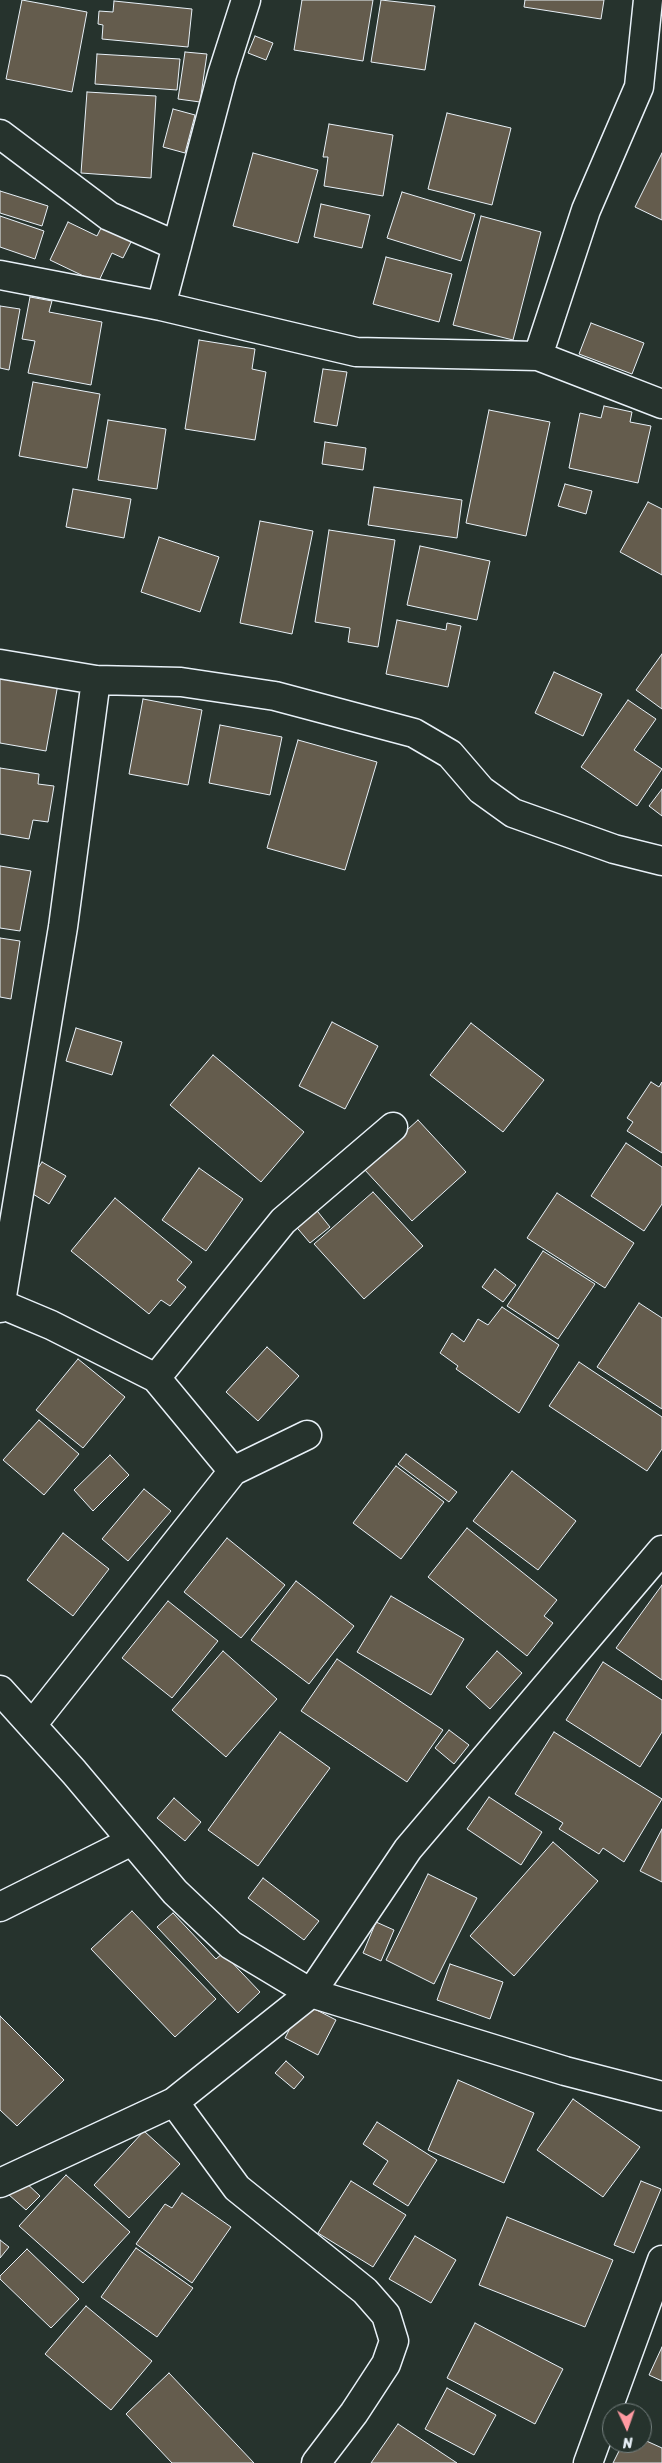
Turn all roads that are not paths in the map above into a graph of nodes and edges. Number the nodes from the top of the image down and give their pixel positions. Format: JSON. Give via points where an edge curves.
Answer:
{"nodes":[{"id":1,"x":246,"y":0,"type":"edge"},
{"id":2,"x":648,"y":0,"type":"edge"},
{"id":3,"x":0,"y":134,"type":"edge"},
{"id":4,"x":177,"y":246,"type":"junction"},
{"id":5,"x":0,"y":276,"type":"edge"},
{"id":6,"x":161,"y":306,"type":"junction"},
{"id":7,"x":538,"y":356,"type":"junction"},
{"id":8,"x":662,"y":404,"type":"edge"},
{"id":9,"x":0,"y":664,"type":"edge"},
{"id":10,"x":96,"y":680,"type":"junction"},
{"id":11,"x":662,"y":861,"type":"edge"},
{"id":12,"x":393,"y":1127,"type":"dead end"},
{"id":13,"x":1,"y":1304,"type":"edge"},
{"id":14,"x":0,"y":1308,"type":"edge"},
{"id":15,"x":156,"y":1378,"type":"junction"},
{"id":16,"x":308,"y":1435,"type":"dead end"},
{"id":17,"x":233,"y":1470,"type":"junction"},
{"id":18,"x":662,"y":1550,"type":"edge"},
{"id":19,"x":0,"y":1690,"type":"edge"},
{"id":20,"x":32,"y":1725,"type":"junction"},
{"id":21,"x":132,"y":1841,"type":"junction"},
{"id":22,"x":0,"y":1907,"type":"edge"},
{"id":23,"x":311,"y":1993,"type":"junction"},
{"id":24,"x":662,"y":2096,"type":"edge"},
{"id":25,"x":174,"y":2102,"type":"junction"},
{"id":26,"x":0,"y":2182,"type":"edge"},
{"id":27,"x":662,"y":2260,"type":"edge"},
{"id":28,"x":316,"y":2463,"type":"edge"},
{"id":29,"x":588,"y":2463,"type":"edge"}],
"edges":[{"from":1,"to":4,"type":"street","via":[[222,75]]},
{"from":2,"to":7,"type":"street","via":[[639,87],[586,210]]},
{"from":3,"to":4,"type":"street","via":[[109,216]]},
{"from":4,"to":6,"type":"street"},
{"from":5,"to":6,"type":"street"},
{"from":6,"to":7,"type":"street","via":[[356,352]]},
{"from":7,"to":8,"type":"street"},
{"from":9,"to":10,"type":"street"},
{"from":10,"to":11,"type":"street","via":[[181,682],[275,696],[414,733],[450,754],[481,790],[513,813],[614,849]]},
{"from":10,"to":13,"type":"street","via":[[63,927]]},
{"from":12,"to":15,"type":"street","via":[[283,1221]]},
{"from":13,"to":14,"type":"street"},
{"from":13,"to":15,"type":"street","via":[[51,1325]]},
{"from":15,"to":17,"type":"street"},
{"from":16,"to":17,"type":"street"},
{"from":17,"to":20,"type":"street"},
{"from":18,"to":23,"type":"street","via":[[408,1850]]},
{"from":19,"to":20,"type":"street"},
{"from":20,"to":21,"type":"street"},
{"from":21,"to":22,"type":"street"},
{"from":21,"to":23,"type":"street","via":[[175,1892],[231,1945]]},
{"from":23,"to":24,"type":"street","via":[[565,2071]]},
{"from":23,"to":25,"type":"street"},
{"from":25,"to":26,"type":"street"},
{"from":25,"to":28,"type":"street","via":[[236,2188],[365,2291],[386,2315],[394,2341],[386,2364]]},
{"from":27,"to":29,"type":"street"}]}
